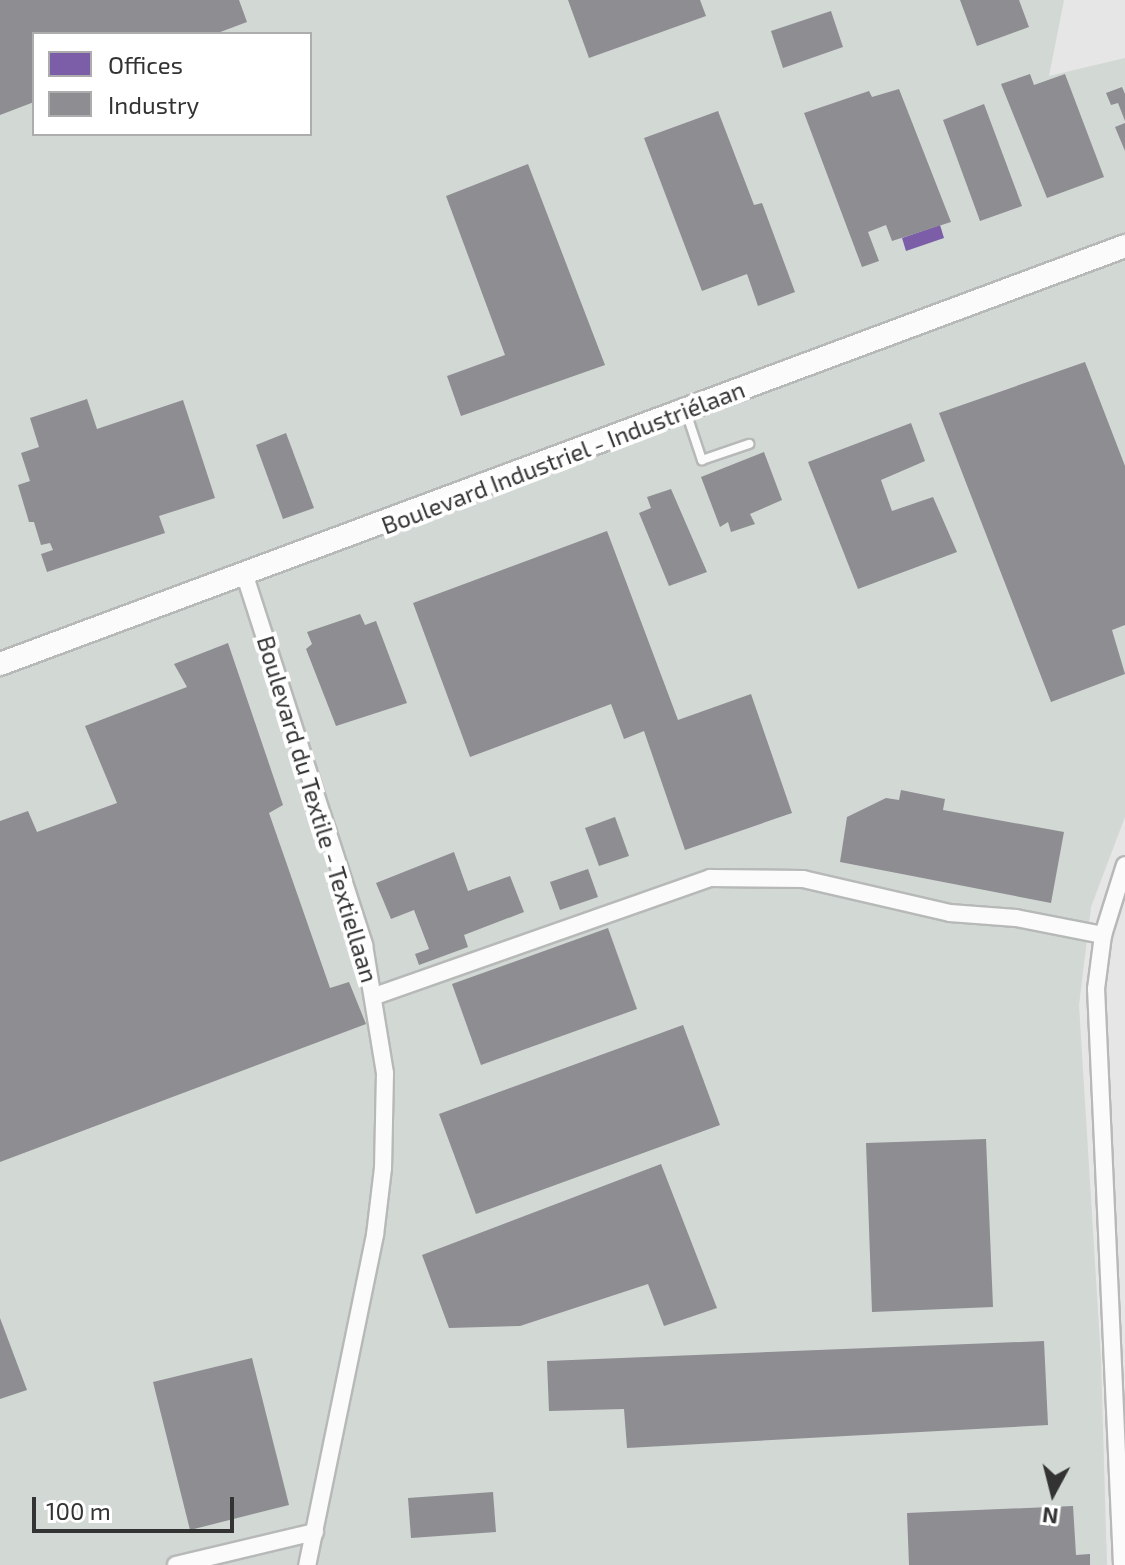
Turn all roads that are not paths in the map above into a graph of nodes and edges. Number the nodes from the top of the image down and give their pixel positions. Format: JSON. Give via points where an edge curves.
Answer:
{"nodes":[{"id":1,"x":1125,"y":246,"type":"edge"},
{"id":2,"x":685,"y":411,"type":"junction"},
{"id":3,"x":749,"y":444,"type":"dead end"},
{"id":4,"x":245,"y":576,"type":"junction"},
{"id":5,"x":0,"y":664,"type":"edge"},
{"id":6,"x":1125,"y":865,"type":"edge"},
{"id":7,"x":1107,"y":917,"type":"junction"},
{"id":8,"x":1125,"y":921,"type":"edge"},
{"id":9,"x":1103,"y":935,"type":"junction"},
{"id":10,"x":375,"y":996,"type":"junction"},
{"id":11,"x":315,"y":1532,"type":"junction"},
{"id":12,"x":1123,"y":1557,"type":"edge"},
{"id":13,"x":176,"y":1565,"type":"edge"},
{"id":14,"x":307,"y":1565,"type":"edge"}],
"edges":[{"from":1,"to":2,"type":"main road","name":"Boulevard Industriel - Industriélaan"},
{"from":2,"to":3,"type":"lane","via":[[702,460]]},
{"from":2,"to":4,"type":"main road","name":"Boulevard Industriel - Industriélaan"},
{"from":4,"to":5,"type":"main road","name":"Boulevard Industriel - Industriélaan"},
{"from":4,"to":10,"type":"street","name":"Boulevard du Textile - Textiellaan","via":[[333,842]]},
{"from":6,"to":7,"type":"street"},
{"from":7,"to":8,"type":"street"},
{"from":7,"to":9,"type":"street"},
{"from":9,"to":10,"type":"street","via":[[1016,918],[950,913],[803,879],[710,878]]},
{"from":9,"to":12,"type":"street","via":[[1096,1025]]},
{"from":10,"to":11,"type":"street","name":"Boulevard du Textile - Textiellaan","via":[[385,1073],[383,1168],[375,1235]]},
{"from":11,"to":13,"type":"street"},
{"from":11,"to":14,"type":"street","name":"Boulevard du Textile - Textiellaan"}]}
